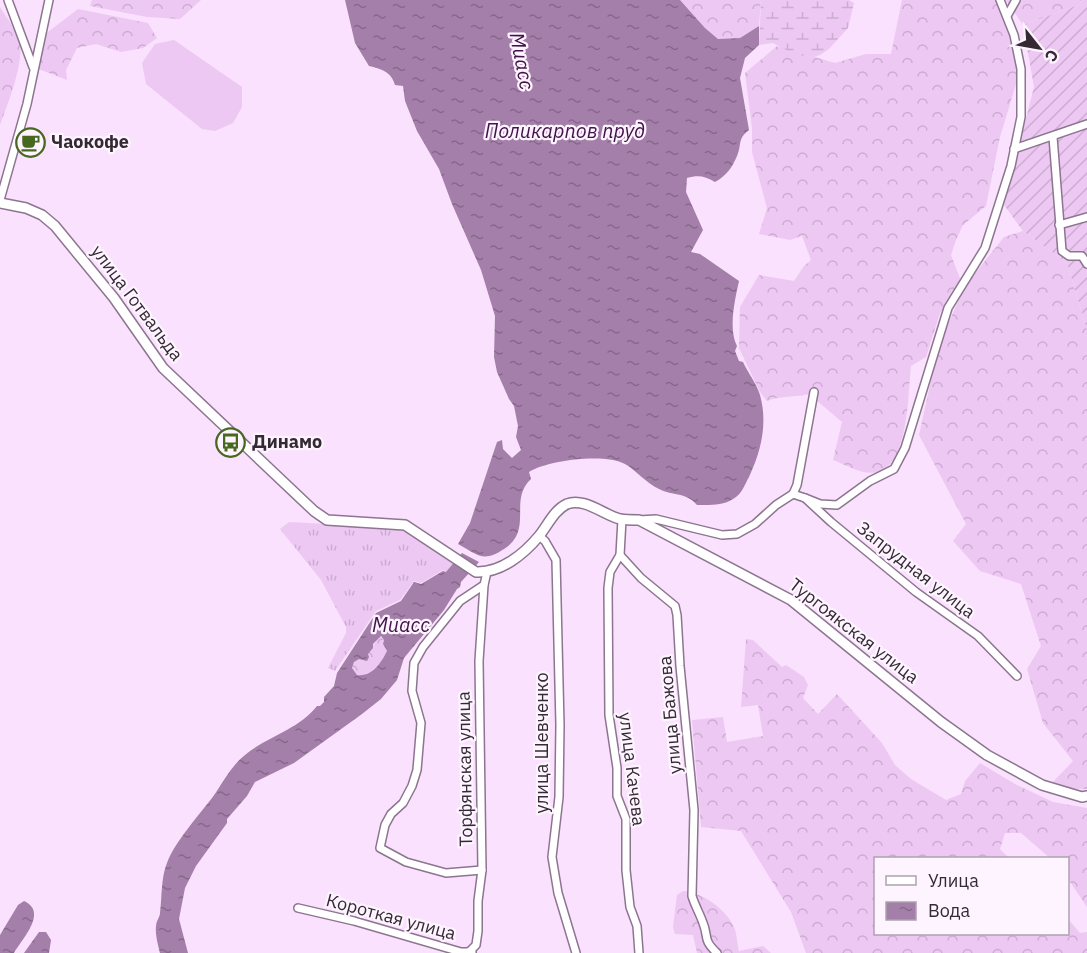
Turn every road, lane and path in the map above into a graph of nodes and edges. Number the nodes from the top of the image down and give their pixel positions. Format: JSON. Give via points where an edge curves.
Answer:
{"nodes":[{"id":1,"x":8,"y":0,"type":"edge"},
{"id":2,"x":49,"y":0,"type":"edge"},
{"id":3,"x":999,"y":0,"type":"edge"},
{"id":4,"x":1016,"y":0,"type":"edge"},
{"id":5,"x":1007,"y":16,"type":"junction"},
{"id":6,"x":33,"y":68,"type":"junction"},
{"id":7,"x":1087,"y":124,"type":"edge"},
{"id":8,"x":1053,"y":137,"type":"junction"},
{"id":9,"x":1014,"y":149,"type":"junction"},
{"id":10,"x":0,"y":201,"type":"edge"},
{"id":11,"x":1087,"y":217,"type":"edge"},
{"id":12,"x":1059,"y":225,"type":"junction"},
{"id":13,"x":1087,"y":264,"type":"edge"},
{"id":14,"x":814,"y":392,"type":"dead end"},
{"id":15,"x":793,"y":494,"type":"junction"},
{"id":16,"x":805,"y":498,"type":"junction"},
{"id":17,"x":622,"y":519,"type":"junction"},
{"id":18,"x":639,"y":520,"type":"junction"},
{"id":19,"x":539,"y":536,"type":"junction"},
{"id":20,"x":620,"y":555,"type":"junction"},
{"id":21,"x":476,"y":572,"type":"joint"},
{"id":22,"x":487,"y":572,"type":"junction"},
{"id":23,"x":484,"y":585,"type":"junction"},
{"id":24,"x":1017,"y":676,"type":"dead end"},
{"id":25,"x":1087,"y":796,"type":"edge"},
{"id":26,"x":482,"y":870,"type":"junction"},
{"id":27,"x":298,"y":908,"type":"dead end"},
{"id":28,"x":461,"y":952,"type":"edge"},
{"id":29,"x":472,"y":952,"type":"edge"},
{"id":30,"x":576,"y":953,"type":"edge"},
{"id":31,"x":639,"y":953,"type":"edge"},
{"id":32,"x":717,"y":953,"type":"edge"}],
"edges":[{"from":1,"to":6,"type":"street"},
{"from":2,"to":6,"type":"street"},
{"from":3,"to":5,"type":"street"},
{"from":4,"to":5,"type":"street"},
{"from":5,"to":9,"type":"street","via":[[1021,69],[1021,117]]},
{"from":6,"to":10,"type":"street"},
{"from":7,"to":8,"type":"street"},
{"from":8,"to":9,"type":"street"},
{"from":8,"to":12,"type":"street"},
{"from":9,"to":16,"type":"street","via":[[985,248],[948,308],[905,448],[894,468],[837,505]]},
{"from":10,"to":21,"type":"main road","name":"улица Готвальда","via":[[42,215],[55,226],[114,298],[163,368],[314,511],[327,520],[405,525]]},
{"from":11,"to":12,"type":"street"},
{"from":12,"to":13,"type":"street","via":[[1062,251],[1069,256],[1082,256]]},
{"from":14,"to":15,"type":"street"},
{"from":15,"to":16,"type":"street","name":"Запрудная улица"},
{"from":15,"to":18,"type":"street","via":[[737,534],[722,535],[656,519]]},
{"from":16,"to":24,"type":"street","name":"Запрудная улица","via":[[916,592],[978,636]]},
{"from":17,"to":18,"type":"main road","name":"Тургоякская улица"},
{"from":17,"to":19,"type":"main road","name":"Тургоякская улица","via":[[576,502],[558,510]]},
{"from":17,"to":20,"type":"street","name":"улица Качева"},
{"from":18,"to":25,"type":"main road","name":"Тургоякская улица","via":[[791,600],[987,755],[1042,785]]},
{"from":19,"to":22,"type":"main road","name":"Тургоякская улица","via":[[512,560]]},
{"from":19,"to":30,"type":"street","name":"улица Шевченко","via":[[556,560],[560,725],[559,797],[552,857]]},
{"from":20,"to":31,"type":"street","name":"улица Качева","via":[[610,572],[608,588],[609,715],[617,795],[626,819],[626,870]]},
{"from":20,"to":32,"type":"street","name":"улица Бажова","via":[[675,606],[694,810],[694,906],[703,922],[705,937]]},
{"from":21,"to":22,"type":"main road","name":"Тургоякская улица"},
{"from":22,"to":23,"type":"street","name":"Торфянская улица"},
{"from":23,"to":26,"type":"street","name":"Торфянская улица","via":[[479,661]]},
{"from":23,"to":26,"type":"street","via":[[460,601],[414,663],[412,691],[421,723],[417,770],[408,795],[385,825],[380,848],[406,862],[446,873]]},
{"from":26,"to":29,"type":"street","name":"Торфянская улица","via":[[478,931]]},
{"from":27,"to":28,"type":"street","name":"Короткая улица"},
{"from":28,"to":29,"type":"street","name":"Короткая улица"}]}
